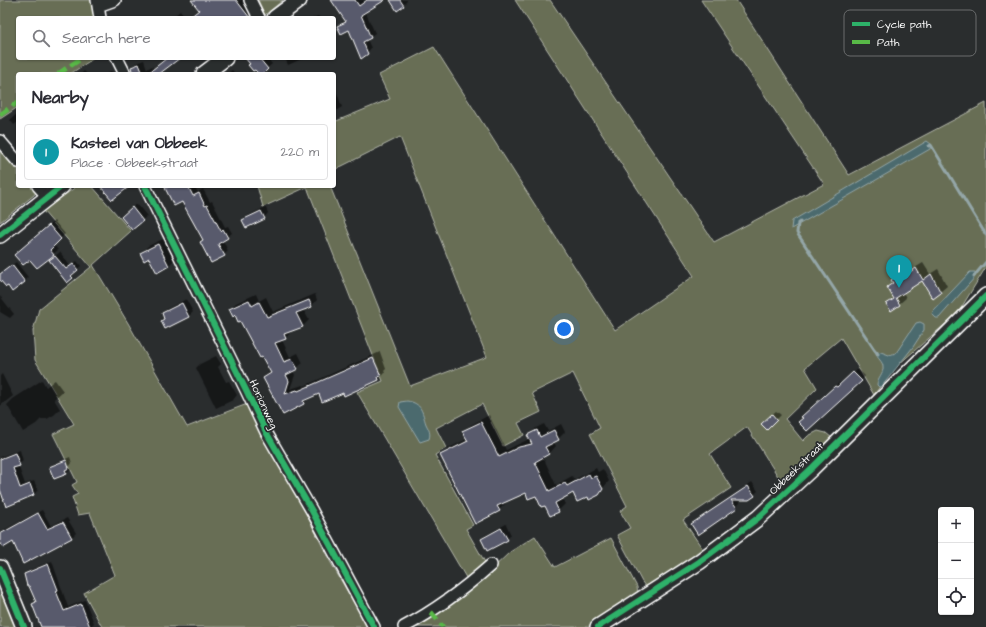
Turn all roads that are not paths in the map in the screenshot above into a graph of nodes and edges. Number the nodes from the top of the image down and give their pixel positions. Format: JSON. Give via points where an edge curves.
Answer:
{"nodes":[{"id":1,"x":115,"y":0,"type":"edge"},
{"id":2,"x":250,"y":0,"type":"edge"},
{"id":3,"x":299,"y":0,"type":"edge"},
{"id":4,"x":97,"y":3,"type":"edge"},
{"id":5,"x":100,"y":16,"type":"edge"},
{"id":6,"x":258,"y":16,"type":"edge"},
{"id":7,"x":278,"y":16,"type":"edge"},
{"id":8,"x":118,"y":60,"type":"edge"},
{"id":9,"x":222,"y":60,"type":"edge"},
{"id":10,"x":124,"y":72,"type":"edge"},
{"id":11,"x":206,"y":72,"type":"edge"},
{"id":12,"x":0,"y":141,"type":"edge"},
{"id":13,"x":16,"y":160,"type":"edge"},
{"id":14,"x":56,"y":188,"type":"edge"},
{"id":15,"x":146,"y":188,"type":"edge"},
{"id":16,"x":43,"y":192,"type":"edge"},
{"id":17,"x":0,"y":235,"type":"edge"},
{"id":18,"x":986,"y":296,"type":"edge"},
{"id":19,"x":491,"y":565,"type":"dead end"},
{"id":20,"x":0,"y":568,"type":"edge"},
{"id":21,"x":24,"y":627,"type":"edge"},
{"id":22,"x":374,"y":627,"type":"edge"},
{"id":23,"x":404,"y":627,"type":"edge"},
{"id":24,"x":598,"y":627,"type":"edge"}],
"edges":[{"from":1,"to":4,"type":"street"},
{"from":2,"to":6,"type":"street"},
{"from":3,"to":7,"type":"street"},
{"from":4,"to":5,"type":"street"},
{"from":8,"to":10,"type":"street"},
{"from":9,"to":11,"type":"street"},
{"from":12,"to":13,"type":"street"},
{"from":14,"to":16,"type":"street"},
{"from":15,"to":22,"type":"street","name":"Horionweg","via":[[266,432]]},
{"from":16,"to":17,"type":"street"},
{"from":18,"to":24,"type":"street","name":"Obbeekstraat","via":[[758,518],[699,562]]},
{"from":19,"to":23,"type":"street","via":[[431,612]]},
{"from":20,"to":21,"type":"street"}]}
